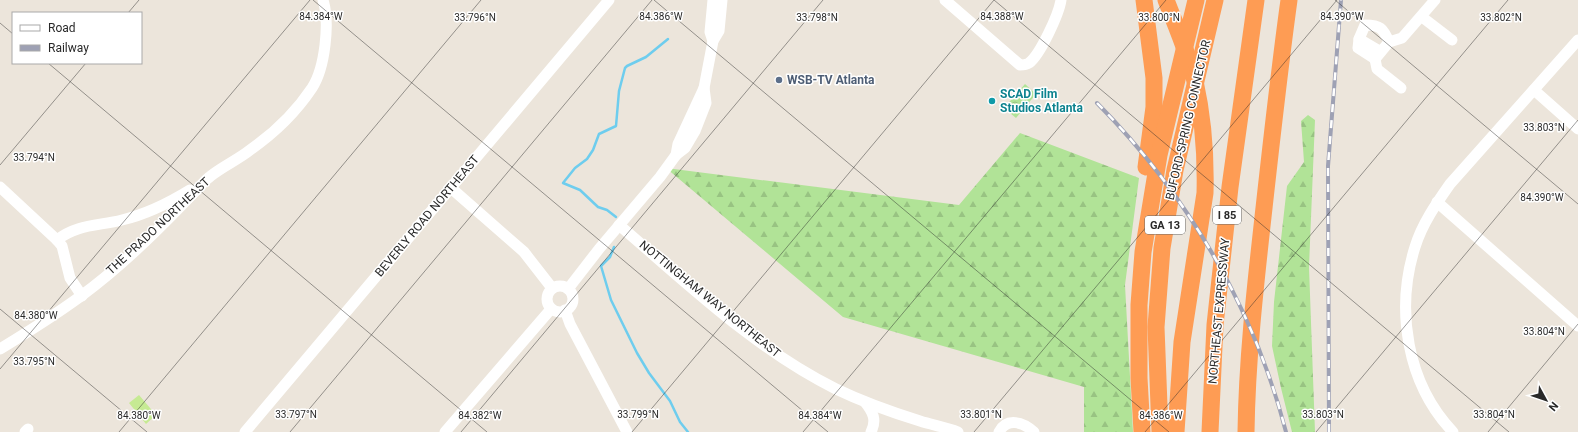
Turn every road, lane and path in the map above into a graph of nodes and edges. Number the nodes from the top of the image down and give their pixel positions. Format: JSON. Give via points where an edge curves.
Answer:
{"nodes":[{"id":1,"x":323,"y":0,"type":"edge"},
{"id":2,"x":609,"y":0,"type":"edge"},
{"id":3,"x":713,"y":0,"type":"edge"},
{"id":4,"x":722,"y":0,"type":"edge"},
{"id":5,"x":945,"y":0,"type":"edge"},
{"id":6,"x":1061,"y":0,"type":"edge"},
{"id":7,"x":1144,"y":0,"type":"edge"},
{"id":8,"x":1166,"y":0,"type":"edge"},
{"id":9,"x":1196,"y":0,"type":"edge"},
{"id":10,"x":1215,"y":0,"type":"edge"},
{"id":11,"x":1256,"y":0,"type":"edge"},
{"id":12,"x":1289,"y":0,"type":"edge"},
{"id":13,"x":1435,"y":0,"type":"edge"},
{"id":14,"x":1422,"y":17,"type":"junction"},
{"id":15,"x":1452,"y":40,"type":"dead end"},
{"id":16,"x":1578,"y":40,"type":"edge"},
{"id":17,"x":713,"y":41,"type":"junction"},
{"id":18,"x":1389,"y":42,"type":"junction"},
{"id":19,"x":1378,"y":55,"type":"junction"},
{"id":20,"x":1401,"y":88,"type":"dead end"},
{"id":21,"x":1534,"y":90,"type":"junction"},
{"id":22,"x":1578,"y":129,"type":"edge"},
{"id":23,"x":206,"y":180,"type":"junction"},
{"id":24,"x":0,"y":187,"type":"edge"},
{"id":25,"x":451,"y":188,"type":"junction"},
{"id":26,"x":1437,"y":202,"type":"junction"},
{"id":27,"x":619,"y":225,"type":"junction"},
{"id":28,"x":58,"y":240,"type":"junction"},
{"id":29,"x":1143,"y":252,"type":"junction"},
{"id":30,"x":552,"y":288,"type":"junction"},
{"id":31,"x":568,"y":290,"type":"junction"},
{"id":32,"x":82,"y":296,"type":"junction"},
{"id":33,"x":551,"y":309,"type":"junction"},
{"id":34,"x":565,"y":310,"type":"junction"},
{"id":35,"x":1578,"y":326,"type":"edge"},
{"id":36,"x":0,"y":349,"type":"edge"},
{"id":37,"x":865,"y":402,"type":"junction"},
{"id":38,"x":245,"y":432,"type":"edge"},
{"id":39,"x":445,"y":432,"type":"edge"},
{"id":40,"x":627,"y":432,"type":"edge"},
{"id":41,"x":871,"y":432,"type":"edge"},
{"id":42,"x":958,"y":432,"type":"edge"},
{"id":43,"x":998,"y":432,"type":"edge"},
{"id":44,"x":1034,"y":432,"type":"edge"},
{"id":45,"x":1142,"y":432,"type":"edge"},
{"id":46,"x":1160,"y":432,"type":"edge"},
{"id":47,"x":1176,"y":432,"type":"edge"},
{"id":48,"x":1210,"y":432,"type":"edge"},
{"id":49,"x":1246,"y":432,"type":"edge"},
{"id":50,"x":1453,"y":432,"type":"edge"}],
"edges":[{"from":1,"to":23,"type":"street","name":"THE PRADO NORTHEAST","via":[[325,43],[319,75],[312,88],[268,136]]},
{"from":2,"to":25,"type":"street","name":"BEVERLY ROAD NORTHEAST"},
{"from":3,"to":17,"type":"street","via":[[710,32]]},
{"from":4,"to":17,"type":"street","via":[[719,31]]},
{"from":5,"to":6,"type":"street","via":[[1024,65],[1036,54],[1056,18]]},
{"from":7,"to":29,"type":"highway","via":[[1154,78],[1154,107],[1139,210]]},
{"from":8,"to":47,"type":"highway","via":[[1194,79],[1202,118],[1206,170],[1205,193],[1182,342]]},
{"from":9,"to":29,"type":"highway","name":"BUFORD-SPRING CONNECTOR","number":"GA 13","via":[[1158,155]]},
{"from":10,"to":46,"type":"highway","name":"BUFORD-SPRING CONNECTOR","number":"GA 13","via":[[1175,170],[1162,248],[1156,327]]},
{"from":11,"to":48,"type":"highway","name":"NORTHEAST EXPRESSWAY","number":"I 85","via":[[1230,188],[1218,302]]},
{"from":12,"to":49,"type":"highway","via":[[1253,310]]},
{"from":13,"to":14,"type":"street"},
{"from":14,"to":15,"type":"street"},
{"from":14,"to":18,"type":"street","via":[[1402,38]]},
{"from":16,"to":21,"type":"street"},
{"from":17,"to":27,"type":"street","via":[[704,88],[678,144],[676,155]]},
{"from":18,"to":19,"type":"street"},
{"from":18,"to":19,"type":"street","via":[[1384,31],[1376,25],[1365,26],[1359,39]]},
{"from":19,"to":20,"type":"street","via":[[1377,69]]},
{"from":21,"to":22,"type":"street"},
{"from":21,"to":26,"type":"street"},
{"from":23,"to":28,"type":"street","via":[[175,200],[151,211],[120,221],[76,229]]},
{"from":23,"to":32,"type":"street","name":"THE PRADO NORTHEAST","via":[[126,258]]},
{"from":24,"to":28,"type":"street"},
{"from":25,"to":30,"type":"street","via":[[524,252]]},
{"from":25,"to":38,"type":"street","name":"BEVERLY ROAD NORTHEAST"},
{"from":26,"to":35,"type":"street"},
{"from":26,"to":50,"type":"street","via":[[1425,222],[1408,272],[1406,324],[1410,350],[1418,375],[1437,413]]},
{"from":27,"to":31,"type":"street"},
{"from":27,"to":37,"type":"street","name":"NOTTINGHAM WAY NORTHEAST","via":[[766,347],[812,376]]},
{"from":28,"to":32,"type":"street","via":[[62,246],[70,278]]},
{"from":29,"to":45,"type":"highway","name":"BUFORD-SPRING CONNECTOR","number":"GA 13","via":[[1139,305]]},
{"from":30,"to":31,"type":"street","via":[[561,286]]},
{"from":30,"to":33,"type":"street","via":[[547,300]]},
{"from":31,"to":34,"type":"street","via":[[572,299],[570,306]]},
{"from":32,"to":36,"type":"street","name":"THE PRADO NORTHEAST"},
{"from":33,"to":34,"type":"street","via":[[558,312]]},
{"from":33,"to":39,"type":"street"},
{"from":34,"to":40,"type":"street"},
{"from":37,"to":41,"type":"street","via":[[872,411],[874,420]]},
{"from":37,"to":42,"type":"street","name":"NOTTINGHAM WAY NORTHEAST"},
{"from":43,"to":44,"type":"street","via":[[1010,422],[1024,424]]}]}
